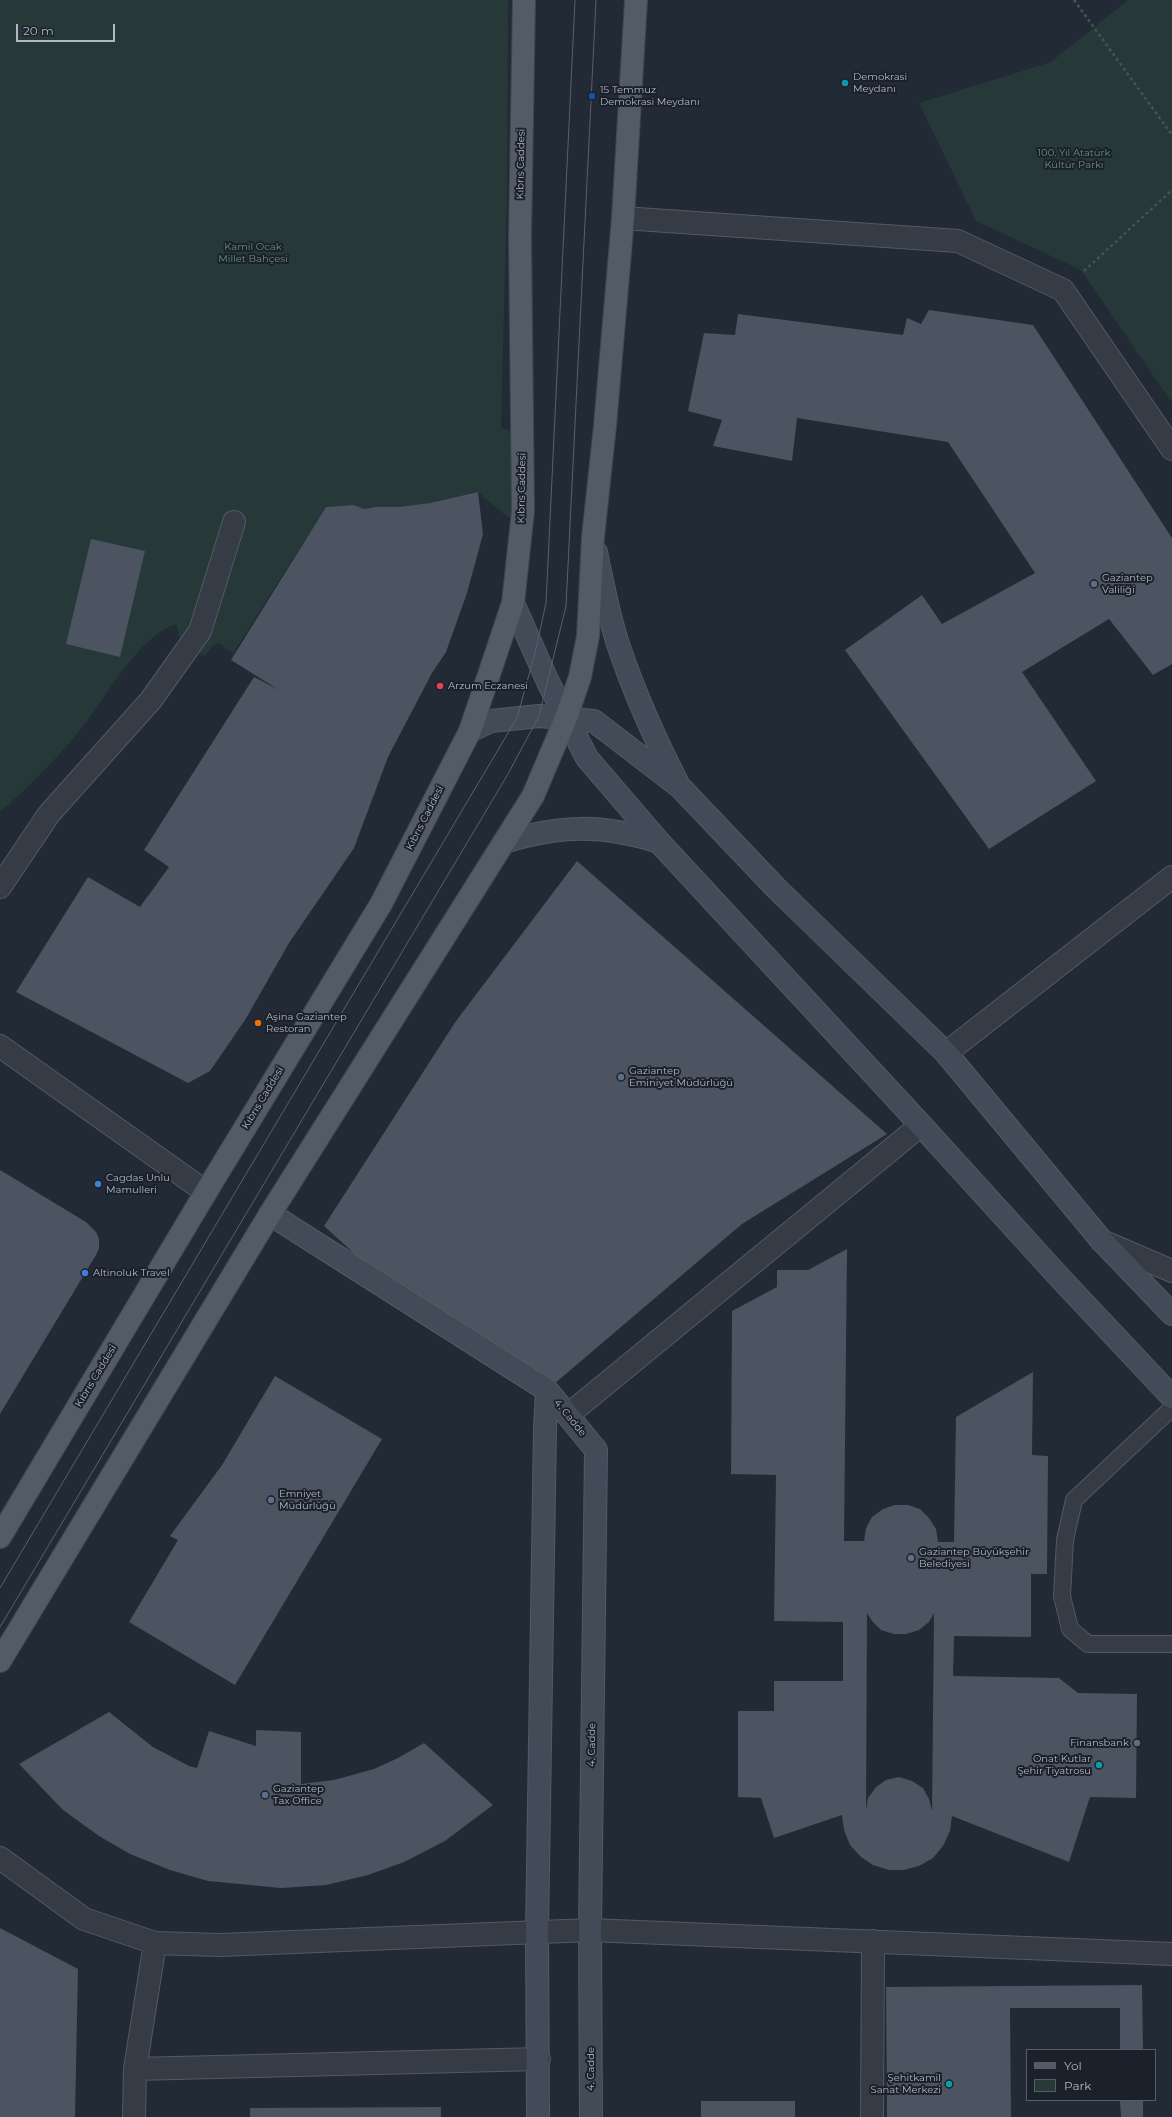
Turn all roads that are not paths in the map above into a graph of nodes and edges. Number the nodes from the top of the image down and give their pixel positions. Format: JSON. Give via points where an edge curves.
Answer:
{"nodes":[{"id":1,"x":524,"y":0,"type":"edge"},
{"id":2,"x":636,"y":0,"type":"edge"},
{"id":3,"x":623,"y":218,"type":"junction"},
{"id":4,"x":1172,"y":449,"type":"edge"},
{"id":5,"x":234,"y":522,"type":"dead end"},
{"id":6,"x":592,"y":537,"type":"junction"},
{"id":7,"x":514,"y":602,"type":"junction"},
{"id":8,"x":566,"y":718,"type":"junction"},
{"id":9,"x":470,"y":731,"type":"junction"},
{"id":10,"x":680,"y":787,"type":"junction"},
{"id":11,"x":504,"y":842,"type":"junction"},
{"id":12,"x":659,"y":842,"type":"junction"},
{"id":13,"x":1172,"y":877,"type":"edge"},
{"id":14,"x":0,"y":887,"type":"edge"},
{"id":15,"x":0,"y":1046,"type":"edge"},
{"id":16,"x":946,"y":1053,"type":"junction"},
{"id":17,"x":921,"y":1125,"type":"junction"},
{"id":18,"x":206,"y":1192,"type":"junction"},
{"id":19,"x":270,"y":1214,"type":"junction"},
{"id":20,"x":1102,"y":1241,"type":"junction"},
{"id":21,"x":1172,"y":1271,"type":"edge"},
{"id":22,"x":1172,"y":1314,"type":"edge"},
{"id":23,"x":547,"y":1390,"type":"junction"},
{"id":24,"x":1172,"y":1397,"type":"edge"},
{"id":25,"x":1172,"y":1408,"type":"edge"},
{"id":26,"x":568,"y":1415,"type":"junction"},
{"id":27,"x":0,"y":1537,"type":"edge"},
{"id":28,"x":1172,"y":1644,"type":"edge"},
{"id":29,"x":0,"y":1661,"type":"edge"},
{"id":30,"x":0,"y":1858,"type":"edge"},
{"id":31,"x":590,"y":1930,"type":"junction"},
{"id":32,"x":537,"y":1932,"type":"junction"},
{"id":33,"x":873,"y":1941,"type":"junction"},
{"id":34,"x":155,"y":1943,"type":"junction"},
{"id":35,"x":1172,"y":1954,"type":"edge"},
{"id":36,"x":539,"y":2059,"type":"junction"},
{"id":37,"x":135,"y":2069,"type":"junction"},
{"id":38,"x":134,"y":2117,"type":"edge"},
{"id":39,"x":538,"y":2117,"type":"edge"},
{"id":40,"x":591,"y":2117,"type":"edge"},
{"id":41,"x":872,"y":2117,"type":"edge"}],
"edges":[{"from":1,"to":7,"type":"main road","name":"Kıbrıs Caddesi","via":[[520,237],[523,511]]},
{"from":2,"to":3,"type":"main road"},
{"from":3,"to":4,"type":"street","via":[[958,241],[1063,290]]},
{"from":3,"to":6,"type":"main road","via":[[605,426]]},
{"from":5,"to":14,"type":"street","via":[[200,631],[151,700],[49,814]]},
{"from":6,"to":8,"type":"main road","via":[[588,636],[580,678]]},
{"from":6,"to":10,"type":"main road","via":[[619,648],[634,691]]},
{"from":7,"to":8,"type":"main road"},
{"from":7,"to":9,"type":"main road","name":"Kıbrıs Caddesi"},
{"from":8,"to":9,"type":"main road","via":[[540,716],[498,720]]},
{"from":8,"to":10,"type":"main road","via":[[594,721]]},
{"from":8,"to":11,"type":"main road","via":[[533,796]]},
{"from":8,"to":12,"type":"main road","via":[[587,758]]},
{"from":9,"to":18,"type":"main road","name":"Kıbrıs Caddesi","via":[[381,904]]},
{"from":10,"to":16,"type":"main road","via":[[776,888]]},
{"from":11,"to":12,"type":"main road","via":[[531,834],[586,828],[635,835]]},
{"from":11,"to":19,"type":"main road"},
{"from":12,"to":17,"type":"main road"},
{"from":13,"to":16,"type":"street"},
{"from":15,"to":18,"type":"street"},
{"from":16,"to":20,"type":"main road"},
{"from":17,"to":24,"type":"main road","via":[[1061,1280]]},
{"from":17,"to":26,"type":"street"},
{"from":18,"to":27,"type":"main road","name":"Kıbrıs Caddesi"},
{"from":19,"to":23,"type":"main road","name":"4. Cadde"},
{"from":19,"to":29,"type":"main road"},
{"from":20,"to":21,"type":"street"},
{"from":20,"to":22,"type":"main road"},
{"from":23,"to":26,"type":"main road","name":"4. Cadde"},
{"from":23,"to":32,"type":"main road"},
{"from":25,"to":28,"type":"lane","via":[[1074,1500],[1065,1540],[1062,1596],[1070,1629],[1088,1644]]},
{"from":26,"to":31,"type":"main road","name":"4. Cadde","via":[[596,1450]]},
{"from":30,"to":34,"type":"street","via":[[84,1919]]},
{"from":31,"to":32,"type":"street"},
{"from":31,"to":33,"type":"street"},
{"from":31,"to":40,"type":"main road","name":"4. Cadde"},
{"from":32,"to":34,"type":"street","via":[[220,1945]]},
{"from":32,"to":36,"type":"main road"},
{"from":33,"to":35,"type":"street"},
{"from":33,"to":41,"type":"street"},
{"from":34,"to":37,"type":"street"},
{"from":36,"to":37,"type":"street"},
{"from":36,"to":39,"type":"main road"},
{"from":37,"to":38,"type":"street"}]}
